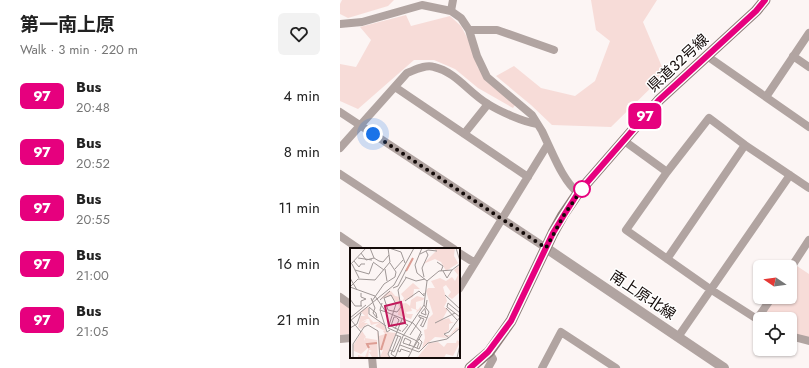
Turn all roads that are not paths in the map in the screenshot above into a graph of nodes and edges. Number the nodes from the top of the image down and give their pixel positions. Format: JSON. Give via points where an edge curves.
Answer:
{"nodes":[{"id":1,"x":453,"y":0,"type":"edge"},
{"id":2,"x":765,"y":0,"type":"edge"},
{"id":3,"x":451,"y":11,"type":"junction"},
{"id":4,"x":340,"y":24,"type":"edge"},
{"id":5,"x":469,"y":30,"type":"junction"},
{"id":6,"x":809,"y":33,"type":"edge"},
{"id":7,"x":554,"y":50,"type":"dead end"},
{"id":8,"x":707,"y":56,"type":"junction"},
{"id":9,"x":793,"y":56,"type":"junction"},
{"id":10,"x":809,"y":67,"type":"edge"},
{"id":11,"x":395,"y":87,"type":"junction"},
{"id":12,"x":766,"y":97,"type":"junction"},
{"id":13,"x":488,"y":104,"type":"junction"},
{"id":14,"x":340,"y":112,"type":"edge"},
{"id":15,"x":536,"y":124,"type":"junction"},
{"id":16,"x":360,"y":125,"type":"junction"},
{"id":17,"x":809,"y":127,"type":"edge"},
{"id":18,"x":464,"y":134,"type":"junction"},
{"id":19,"x":623,"y":140,"type":"junction"},
{"id":20,"x":548,"y":144,"type":"junction"},
{"id":21,"x":745,"y":145,"type":"junction"},
{"id":22,"x":340,"y":148,"type":"edge"},
{"id":23,"x":667,"y":172,"type":"junction"},
{"id":24,"x":340,"y":174,"type":"edge"},
{"id":25,"x":790,"y":175,"type":"junction"},
{"id":26,"x":528,"y":177,"type":"junction"},
{"id":27,"x":809,"y":188,"type":"edge"},
{"id":28,"x":578,"y":193,"type":"junction"},
{"id":29,"x":502,"y":219,"type":"junction"},
{"id":30,"x":340,"y":236,"type":"edge"},
{"id":31,"x":809,"y":240,"type":"edge"},
{"id":32,"x":358,"y":248,"type":"edge"},
{"id":33,"x":452,"y":248,"type":"edge"},
{"id":34,"x":546,"y":248,"type":"junction"},
{"id":35,"x":806,"y":251,"type":"edge"},
{"id":36,"x":460,"y":253,"type":"edge"},
{"id":37,"x":667,"y":259,"type":"junction"},
{"id":38,"x":797,"y":261,"type":"edge"},
{"id":39,"x":475,"y":263,"type":"junction"},
{"id":40,"x":460,"y":287,"type":"edge"},
{"id":41,"x":710,"y":288,"type":"junction"},
{"id":42,"x":340,"y":297,"type":"edge"},
{"id":43,"x":350,"y":304,"type":"edge"},
{"id":44,"x":753,"y":316,"type":"edge"},
{"id":45,"x":678,"y":337,"type":"junction"},
{"id":46,"x":350,"y":338,"type":"edge"},
{"id":47,"x":797,"y":338,"type":"edge"},
{"id":48,"x":340,"y":339,"type":"edge"},
{"id":49,"x":809,"y":341,"type":"edge"},
{"id":50,"x":488,"y":352,"type":"junction"},
{"id":51,"x":372,"y":358,"type":"edge"},
{"id":52,"x":373,"y":368,"type":"edge"},
{"id":53,"x":470,"y":368,"type":"edge"},
{"id":54,"x":488,"y":368,"type":"edge"},
{"id":55,"x":542,"y":368,"type":"edge"},
{"id":56,"x":616,"y":368,"type":"edge"},
{"id":57,"x":724,"y":368,"type":"edge"}],
"edges":[{"from":1,"to":3,"type":"street"},
{"from":2,"to":8,"type":"main road","name":"県道32号線"},
{"from":3,"to":4,"type":"street","via":[[422,5],[362,22]]},
{"from":3,"to":5,"type":"street","via":[[461,18]]},
{"from":5,"to":7,"type":"street","via":[[497,30]]},
{"from":5,"to":15,"type":"street","via":[[487,77],[532,115]]},
{"from":6,"to":9,"type":"street"},
{"from":8,"to":12,"type":"street"},
{"from":8,"to":19,"type":"main road","name":"県道32号線","via":[[659,100]]},
{"from":9,"to":10,"type":"street"},
{"from":9,"to":12,"type":"street"},
{"from":11,"to":13,"type":"street","via":[[408,73],[432,66],[445,70]]},
{"from":11,"to":16,"type":"street"},
{"from":11,"to":18,"type":"street"},
{"from":12,"to":17,"type":"street"},
{"from":13,"to":15,"type":"street"},
{"from":13,"to":18,"type":"street"},
{"from":14,"to":16,"type":"street"},
{"from":15,"to":20,"type":"street"},
{"from":16,"to":22,"type":"street"},
{"from":16,"to":29,"type":"street"},
{"from":18,"to":26,"type":"street"},
{"from":19,"to":23,"type":"street"},
{"from":19,"to":28,"type":"main road","name":"県道32号線"},
{"from":20,"to":26,"type":"street"},
{"from":20,"to":28,"type":"street","via":[[572,188]]},
{"from":21,"to":23,"type":"street","via":[[709,118]]},
{"from":21,"to":25,"type":"street"},
{"from":21,"to":37,"type":"street"},
{"from":23,"to":37,"type":"street","via":[[626,230]]},
{"from":24,"to":33,"type":"street"},
{"from":25,"to":27,"type":"street"},
{"from":25,"to":41,"type":"street"},
{"from":26,"to":29,"type":"street"},
{"from":28,"to":34,"type":"main road","name":"県道32号線"},
{"from":29,"to":34,"type":"street"},
{"from":29,"to":39,"type":"street"},
{"from":30,"to":32,"type":"street"},
{"from":31,"to":35,"type":"street"},
{"from":34,"to":45,"type":"street","name":"南上原北線"},
{"from":34,"to":50,"type":"main road","name":"県道32号線","via":[[511,321]]},
{"from":35,"to":38,"type":"street"},
{"from":36,"to":39,"type":"street"},
{"from":37,"to":41,"type":"street"},
{"from":39,"to":40,"type":"street"},
{"from":41,"to":44,"type":"street"},
{"from":41,"to":45,"type":"street"},
{"from":42,"to":43,"type":"street"},
{"from":45,"to":57,"type":"street","name":"南上原北線"},
{"from":46,"to":48,"type":"street"},
{"from":47,"to":49,"type":"street"},
{"from":50,"to":53,"type":"main road","name":"県道32号線"},
{"from":50,"to":54,"type":"street","via":[[493,359]]},
{"from":51,"to":52,"type":"street"},
{"from":55,"to":56,"type":"street","via":[[561,332]]}]}
